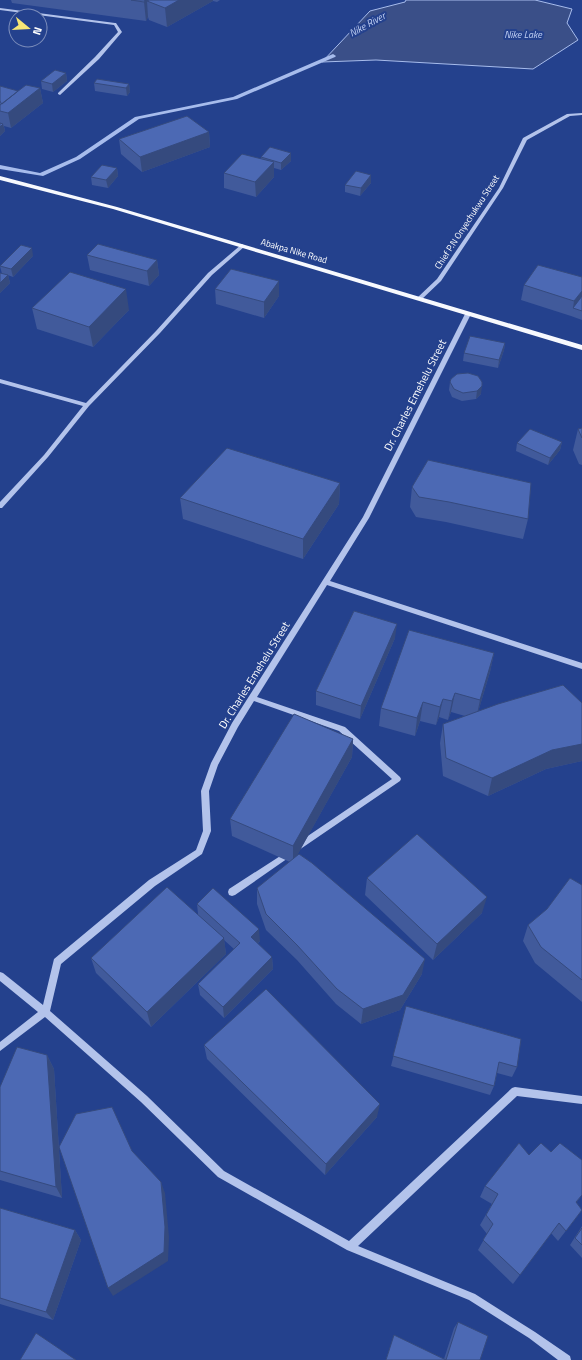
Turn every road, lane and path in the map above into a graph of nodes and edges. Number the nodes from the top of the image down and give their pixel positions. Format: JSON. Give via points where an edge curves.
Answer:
{"nodes":[{"id":1,"x":0,"y":9,"type":"edge"},
{"id":2,"x":60,"y":94,"type":"dead end"},
{"id":3,"x":582,"y":114,"type":"edge"},
{"id":4,"x":0,"y":178,"type":"edge"},
{"id":5,"x":242,"y":246,"type":"junction"},
{"id":6,"x":420,"y":299,"type":"junction"},
{"id":7,"x":468,"y":314,"type":"junction"},
{"id":8,"x":582,"y":348,"type":"edge"},
{"id":9,"x":0,"y":381,"type":"edge"},
{"id":10,"x":87,"y":405,"type":"junction"},
{"id":11,"x":0,"y":506,"type":"edge"},
{"id":12,"x":325,"y":582,"type":"junction"},
{"id":13,"x":582,"y":666,"type":"edge"},
{"id":14,"x":252,"y":698,"type":"junction"},
{"id":15,"x":232,"y":892,"type":"dead end"},
{"id":16,"x":0,"y":976,"type":"edge"},
{"id":17,"x":45,"y":1012,"type":"junction"},
{"id":18,"x":0,"y":1047,"type":"edge"},
{"id":19,"x":582,"y":1100,"type":"edge"},
{"id":20,"x":350,"y":1247,"type":"junction"},
{"id":21,"x":566,"y":1360,"type":"edge"}],
"edges":[{"from":1,"to":2,"type":"street","via":[[115,24],[120,32]]},
{"from":3,"to":6,"type":"street","name":"Chief P.N Onyechukwu Street","via":[[569,116],[525,139],[501,188],[439,280]]},
{"from":4,"to":5,"type":"main road","name":"Abakpa Nike Road","via":[[115,208]]},
{"from":5,"to":6,"type":"main road","name":"Abakpa Nike Road"},
{"from":5,"to":10,"type":"street","via":[[210,274]]},
{"from":6,"to":7,"type":"main road","name":"Abakpa Nike Road"},
{"from":7,"to":8,"type":"main road","name":"Abakpa Nike Road"},
{"from":7,"to":12,"type":"street","name":"Dr. Charles Emehelu Street","via":[[366,518]]},
{"from":9,"to":10,"type":"street"},
{"from":10,"to":11,"type":"street","via":[[46,456]]},
{"from":12,"to":13,"type":"street"},
{"from":12,"to":14,"type":"street","name":"Dr. Charles Emehelu Street"},
{"from":14,"to":15,"type":"street","via":[[342,729],[397,779]]},
{"from":14,"to":17,"type":"street","name":"Dr. Charles Emehelu Street","via":[[214,765],[205,791],[207,832],[199,852],[152,883],[56,962]]},
{"from":16,"to":17,"type":"street"},
{"from":17,"to":18,"type":"street"},
{"from":17,"to":20,"type":"street","via":[[144,1099],[221,1174]]},
{"from":19,"to":20,"type":"street","via":[[516,1091]]},
{"from":20,"to":21,"type":"street","via":[[472,1297],[532,1334]]}]}
